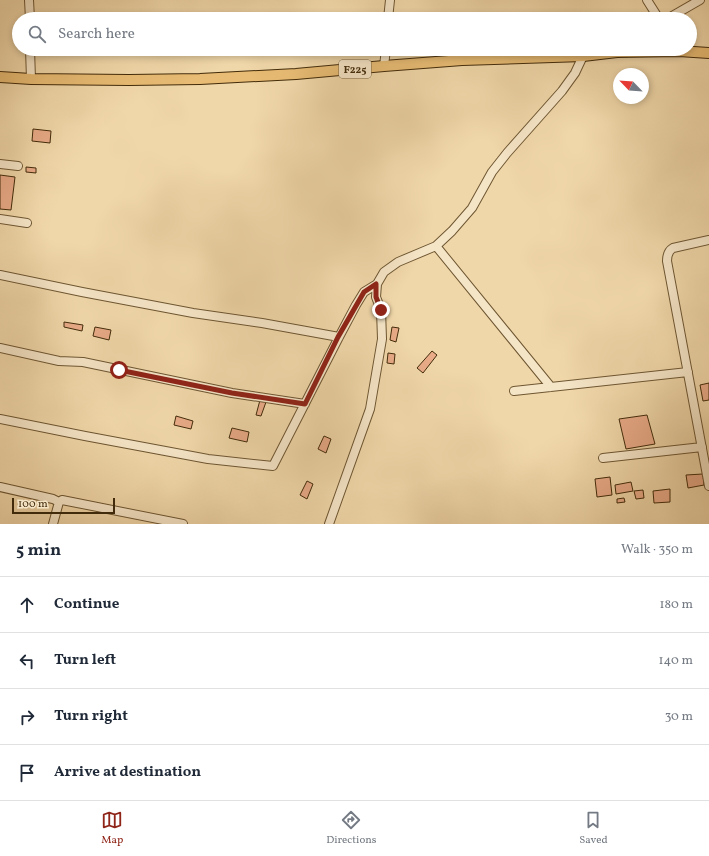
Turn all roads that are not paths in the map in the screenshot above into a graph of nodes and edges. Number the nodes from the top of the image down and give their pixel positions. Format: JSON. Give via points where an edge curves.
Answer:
{"nodes":[{"id":1,"x":29,"y":0,"type":"edge"},
{"id":2,"x":390,"y":0,"type":"edge"},
{"id":3,"x":647,"y":0,"type":"edge"},
{"id":4,"x":700,"y":0,"type":"edge"},
{"id":5,"x":30,"y":12,"type":"edge"},
{"id":6,"x":389,"y":12,"type":"edge"},
{"id":7,"x":655,"y":12,"type":"edge"},
{"id":8,"x":679,"y":12,"type":"edge"},
{"id":9,"x":697,"y":52,"type":"edge"},
{"id":10,"x":709,"y":53,"type":"edge"},
{"id":11,"x":30,"y":56,"type":"edge"},
{"id":12,"x":385,"y":56,"type":"edge"},
{"id":13,"x":583,"y":56,"type":"joint"},
{"id":14,"x":384,"y":66,"type":"junction"},
{"id":15,"x":0,"y":77,"type":"edge"},
{"id":16,"x":31,"y":79,"type":"junction"},
{"id":17,"x":0,"y":164,"type":"edge"},
{"id":18,"x":18,"y":166,"type":"dead end"},
{"id":19,"x":0,"y":219,"type":"edge"},
{"id":20,"x":27,"y":223,"type":"dead end"},
{"id":21,"x":709,"y":240,"type":"edge"},
{"id":22,"x":436,"y":246,"type":"junction"},
{"id":23,"x":0,"y":275,"type":"edge"},
{"id":24,"x":376,"y":284,"type":"junction"},
{"id":25,"x":338,"y":337,"type":"junction"},
{"id":26,"x":0,"y":348,"type":"edge"},
{"id":27,"x":688,"y":372,"type":"junction"},
{"id":28,"x":551,"y":387,"type":"junction"},
{"id":29,"x":514,"y":391,"type":"dead end"},
{"id":30,"x":305,"y":404,"type":"junction"},
{"id":31,"x":0,"y":419,"type":"edge"},
{"id":32,"x":702,"y":447,"type":"junction"},
{"id":33,"x":602,"y":458,"type":"dead end"},
{"id":34,"x":709,"y":486,"type":"edge"},
{"id":35,"x":0,"y":487,"type":"edge"},
{"id":36,"x":59,"y":502,"type":"junction"},
{"id":37,"x":53,"y":524,"type":"edge"},
{"id":38,"x":183,"y":524,"type":"edge"},
{"id":39,"x":329,"y":524,"type":"edge"}],
"edges":[{"from":1,"to":5,"type":"street"},
{"from":2,"to":6,"type":"street"},
{"from":3,"to":7,"type":"street"},
{"from":4,"to":8,"type":"street"},
{"from":9,"to":10,"type":"main road","number":"F225"},
{"from":11,"to":16,"type":"street"},
{"from":12,"to":14,"type":"street"},
{"from":13,"to":14,"type":"main road","number":"F225","via":[[462,60]]},
{"from":13,"to":22,"type":"street","via":[[562,91],[492,172],[472,208]]},
{"from":14,"to":16,"type":"main road","number":"F225","via":[[200,79]]},
{"from":15,"to":16,"type":"main road","number":"F225"},
{"from":17,"to":18,"type":"street"},
{"from":19,"to":20,"type":"street"},
{"from":21,"to":27,"type":"street","via":[[673,248],[667,256]]},
{"from":22,"to":24,"type":"street","via":[[398,262],[384,272]]},
{"from":22,"to":28,"type":"street"},
{"from":23,"to":25,"type":"street"},
{"from":24,"to":25,"type":"street","via":[[364,292]]},
{"from":24,"to":39,"type":"street","via":[[376,297],[381,310],[382,339],[370,409]]},
{"from":25,"to":30,"type":"street"},
{"from":26,"to":30,"type":"street","via":[[59,361],[83,362],[232,393]]},
{"from":27,"to":28,"type":"street"},
{"from":27,"to":32,"type":"street"},
{"from":28,"to":29,"type":"street"},
{"from":30,"to":31,"type":"street","via":[[272,466],[208,459]]},
{"from":32,"to":33,"type":"street"},
{"from":32,"to":34,"type":"street"},
{"from":35,"to":36,"type":"street"},
{"from":36,"to":37,"type":"street"},
{"from":36,"to":38,"type":"street","via":[[62,500]]}]}
